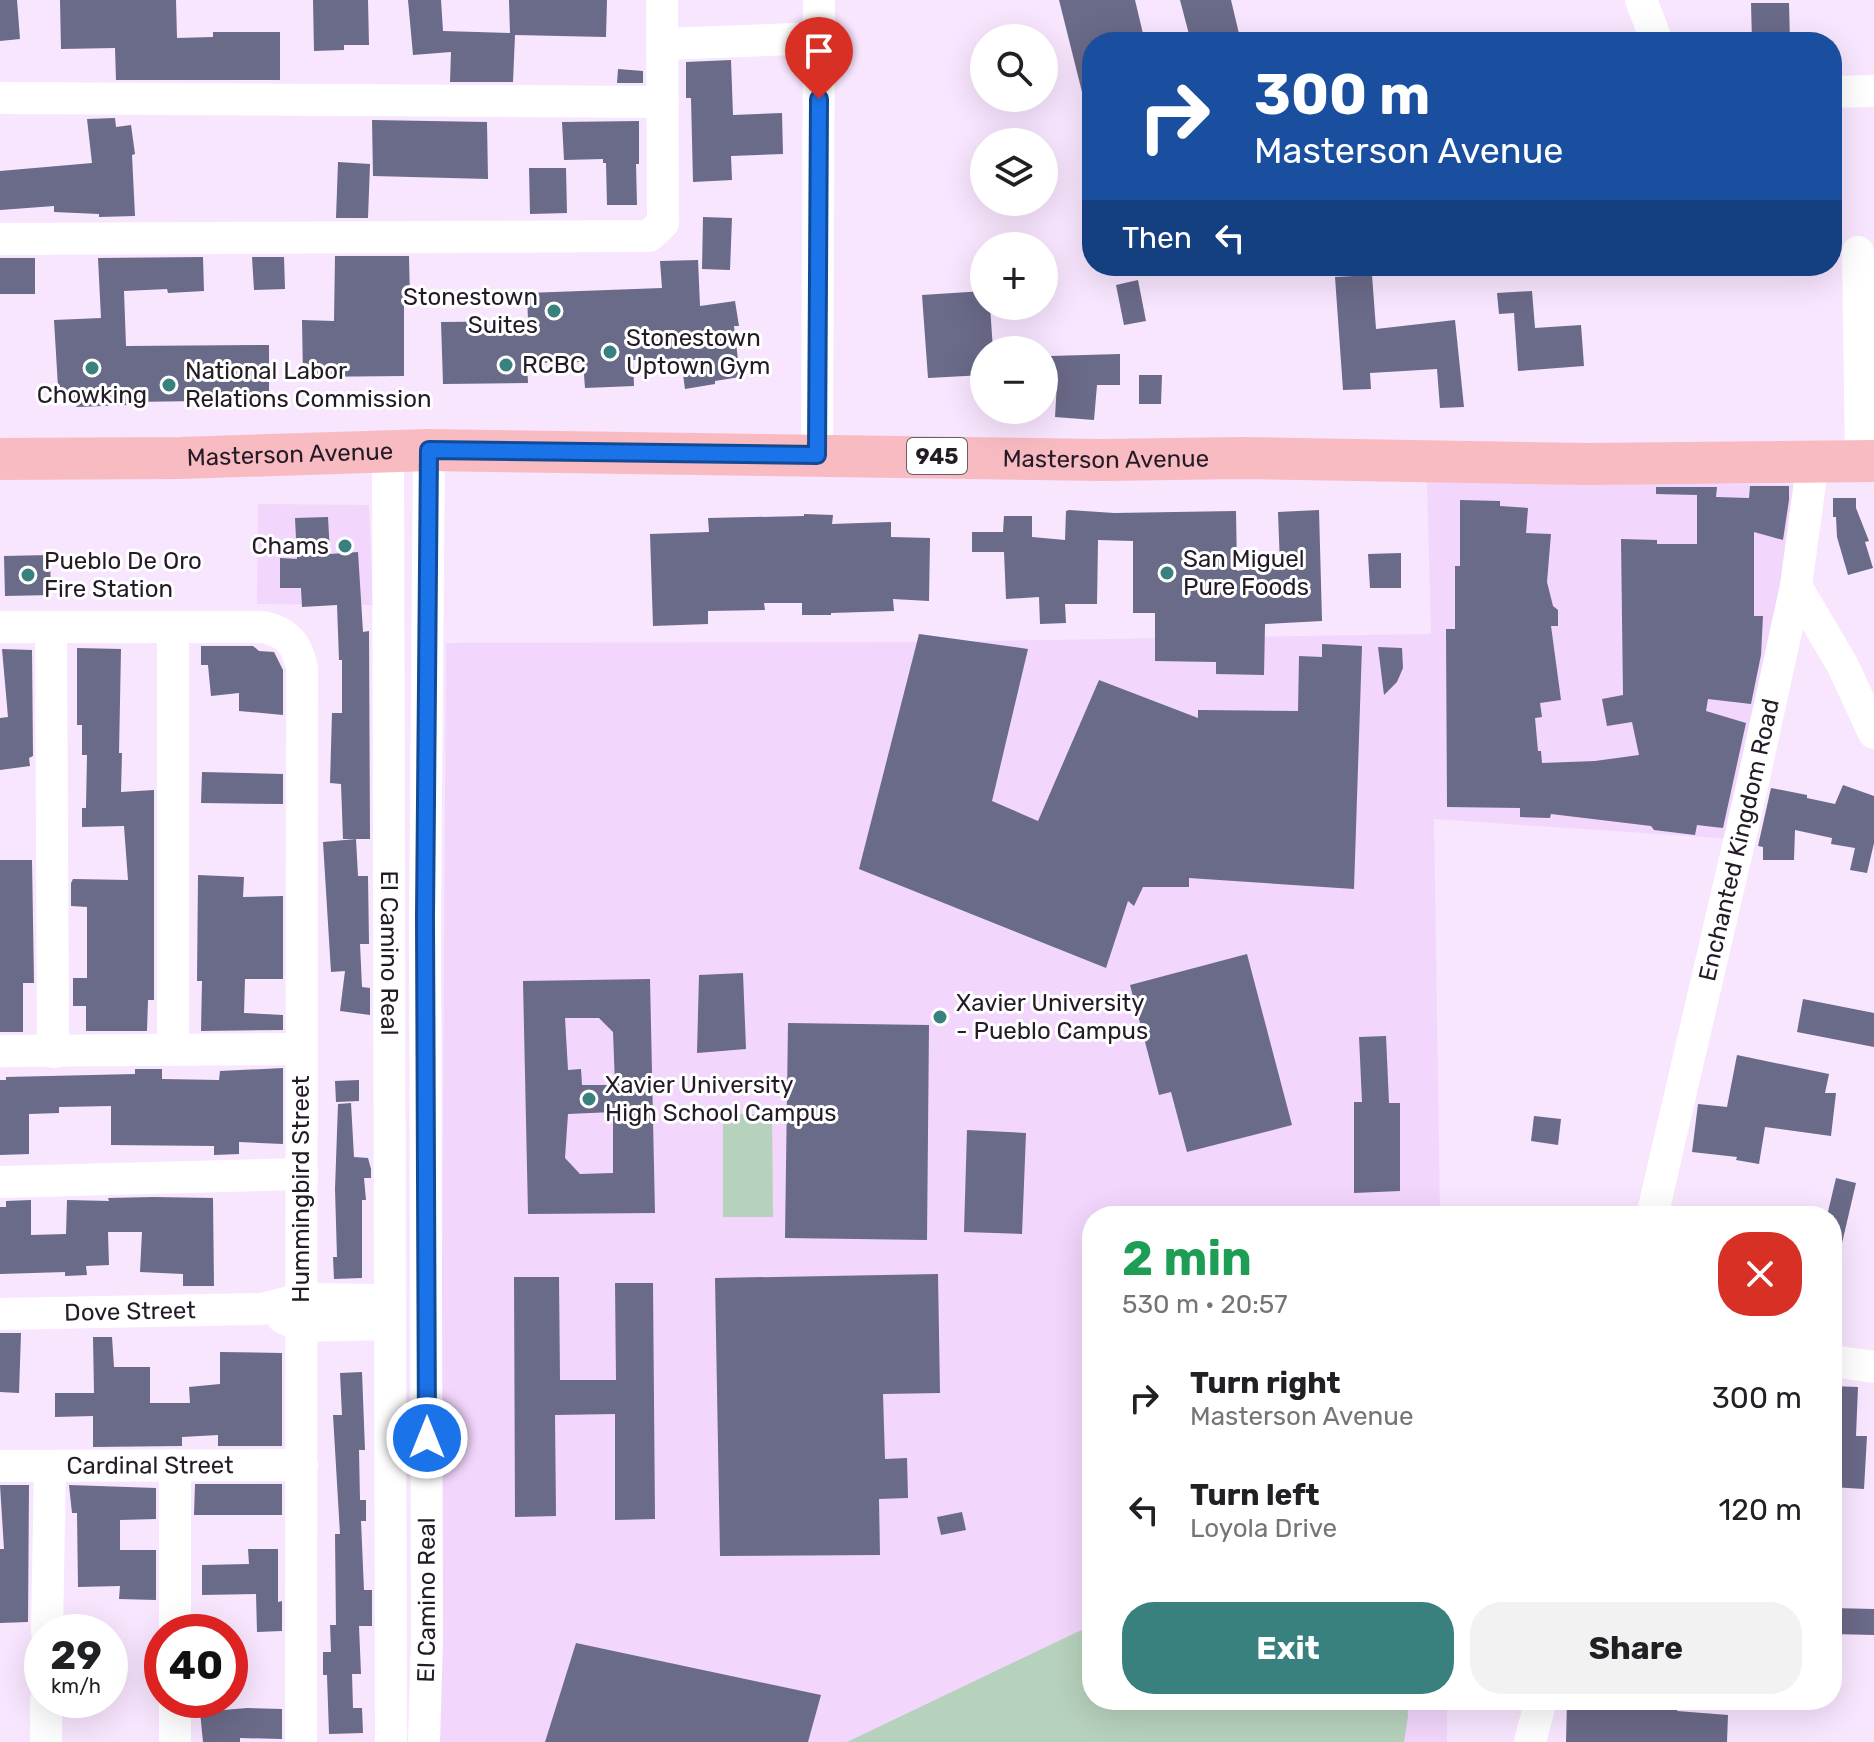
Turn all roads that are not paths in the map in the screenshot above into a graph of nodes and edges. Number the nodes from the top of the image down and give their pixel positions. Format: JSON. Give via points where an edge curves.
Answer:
{"nodes":[{"id":1,"x":662,"y":0,"type":"edge"},
{"id":2,"x":819,"y":0,"type":"edge"},
{"id":3,"x":1641,"y":0,"type":"edge"},
{"id":4,"x":1653,"y":32,"type":"edge"},
{"id":5,"x":820,"y":38,"type":"junction"},
{"id":6,"x":664,"y":44,"type":"junction"},
{"id":7,"x":1874,"y":91,"type":"edge"},
{"id":8,"x":1842,"y":92,"type":"edge"},
{"id":9,"x":0,"y":98,"type":"edge"},
{"id":10,"x":663,"y":102,"type":"junction"},
{"id":11,"x":0,"y":239,"type":"edge"},
{"id":12,"x":1855,"y":252,"type":"edge"},
{"id":13,"x":429,"y":450,"type":"junction"},
{"id":14,"x":388,"y":451,"type":"junction"},
{"id":15,"x":817,"y":455,"type":"junction"},
{"id":16,"x":0,"y":459,"type":"edge"},
{"id":17,"x":1813,"y":461,"type":"junction"},
{"id":18,"x":1868,"y":461,"type":"edge"},
{"id":19,"x":1796,"y":586,"type":"junction"},
{"id":20,"x":0,"y":627,"type":"edge"},
{"id":21,"x":51,"y":627,"type":"junction"},
{"id":22,"x":173,"y":627,"type":"junction"},
{"id":23,"x":1874,"y":733,"type":"edge"},
{"id":24,"x":301,"y":1049,"type":"junction"},
{"id":25,"x":173,"y":1050,"type":"junction"},
{"id":26,"x":0,"y":1051,"type":"edge"},
{"id":27,"x":53,"y":1052,"type":"junction"},
{"id":28,"x":302,"y":1174,"type":"junction"},
{"id":29,"x":0,"y":1182,"type":"edge"},
{"id":30,"x":1654,"y":1206,"type":"edge"},
{"id":31,"x":390,"y":1312,"type":"junction"},
{"id":32,"x":302,"y":1313,"type":"junction"},
{"id":33,"x":0,"y":1314,"type":"edge"},
{"id":34,"x":1842,"y":1362,"type":"edge"},
{"id":35,"x":1874,"y":1367,"type":"edge"},
{"id":36,"x":175,"y":1465,"type":"junction"},
{"id":37,"x":302,"y":1465,"type":"junction"},
{"id":38,"x":0,"y":1466,"type":"edge"},
{"id":39,"x":50,"y":1466,"type":"junction"},
{"id":40,"x":47,"y":1614,"type":"edge"},
{"id":41,"x":175,"y":1614,"type":"edge"},
{"id":42,"x":1538,"y":1710,"type":"edge"},
{"id":43,"x":46,"y":1718,"type":"edge"},
{"id":44,"x":175,"y":1718,"type":"edge"},
{"id":45,"x":391,"y":1727,"type":"edge"},
{"id":46,"x":424,"y":1727,"type":"edge"},
{"id":47,"x":46,"y":1742,"type":"edge"},
{"id":48,"x":175,"y":1742,"type":"edge"},
{"id":49,"x":301,"y":1742,"type":"edge"},
{"id":50,"x":1530,"y":1742,"type":"edge"}],
"edges":[{"from":1,"to":6,"type":"street"},
{"from":2,"to":5,"type":"street"},
{"from":3,"to":4,"type":"street"},
{"from":5,"to":6,"type":"street"},
{"from":5,"to":15,"type":"street"},
{"from":6,"to":10,"type":"street"},
{"from":7,"to":8,"type":"street"},
{"from":9,"to":10,"type":"street"},
{"from":10,"to":11,"type":"street","via":[[663,223],[649,236]]},
{"from":12,"to":18,"type":"street"},
{"from":13,"to":14,"type":"main road","name":"Masterson Avenue","number":"945"},
{"from":13,"to":15,"type":"main road","name":"Masterson Avenue","number":"945"},
{"from":13,"to":46,"type":"street","name":"El Camino Real"},
{"from":14,"to":16,"type":"main road","name":"Masterson Avenue","number":"945"},
{"from":14,"to":31,"type":"street","name":"El Camino Real"},
{"from":15,"to":17,"type":"main road","name":"Masterson Avenue","number":"945","via":[[1587,464]]},
{"from":17,"to":18,"type":"main road","name":"Masterson Avenue","number":"945"},
{"from":17,"to":19,"type":"street","name":"Enchanted Kingdom Road"},
{"from":19,"to":23,"type":"street","via":[[1843,666]]},
{"from":19,"to":30,"type":"street","name":"Enchanted Kingdom Road"},
{"from":20,"to":21,"type":"street"},
{"from":21,"to":22,"type":"street"},
{"from":21,"to":27,"type":"street"},
{"from":22,"to":24,"type":"street","name":"Hummingbird Street","via":[[264,627],[290,638],[298,650]]},
{"from":22,"to":25,"type":"street"},
{"from":24,"to":25,"type":"street"},
{"from":24,"to":28,"type":"street","name":"Hummingbird Street"},
{"from":25,"to":27,"type":"street"},
{"from":26,"to":27,"type":"street"},
{"from":28,"to":29,"type":"street"},
{"from":28,"to":32,"type":"street","name":"Hummingbird Street"},
{"from":31,"to":32,"type":"street","name":"Dove Street"},
{"from":31,"to":45,"type":"street","name":"El Camino Real"},
{"from":32,"to":33,"type":"street","name":"Dove Street","via":[[262,1309]]},
{"from":32,"to":37,"type":"street","name":"Hummingbird Street"},
{"from":34,"to":35,"type":"street"},
{"from":36,"to":37,"type":"street","name":"Cardinal Street"},
{"from":36,"to":39,"type":"street","name":"Cardinal Street"},
{"from":36,"to":41,"type":"street"},
{"from":37,"to":49,"type":"street","name":"Hummingbird Street"},
{"from":38,"to":39,"type":"street","name":"Cardinal Street"},
{"from":39,"to":40,"type":"street"},
{"from":42,"to":50,"type":"street"},
{"from":43,"to":47,"type":"street"},
{"from":44,"to":48,"type":"street"},
{"from":45,"to":46,"type":"street"}]}
